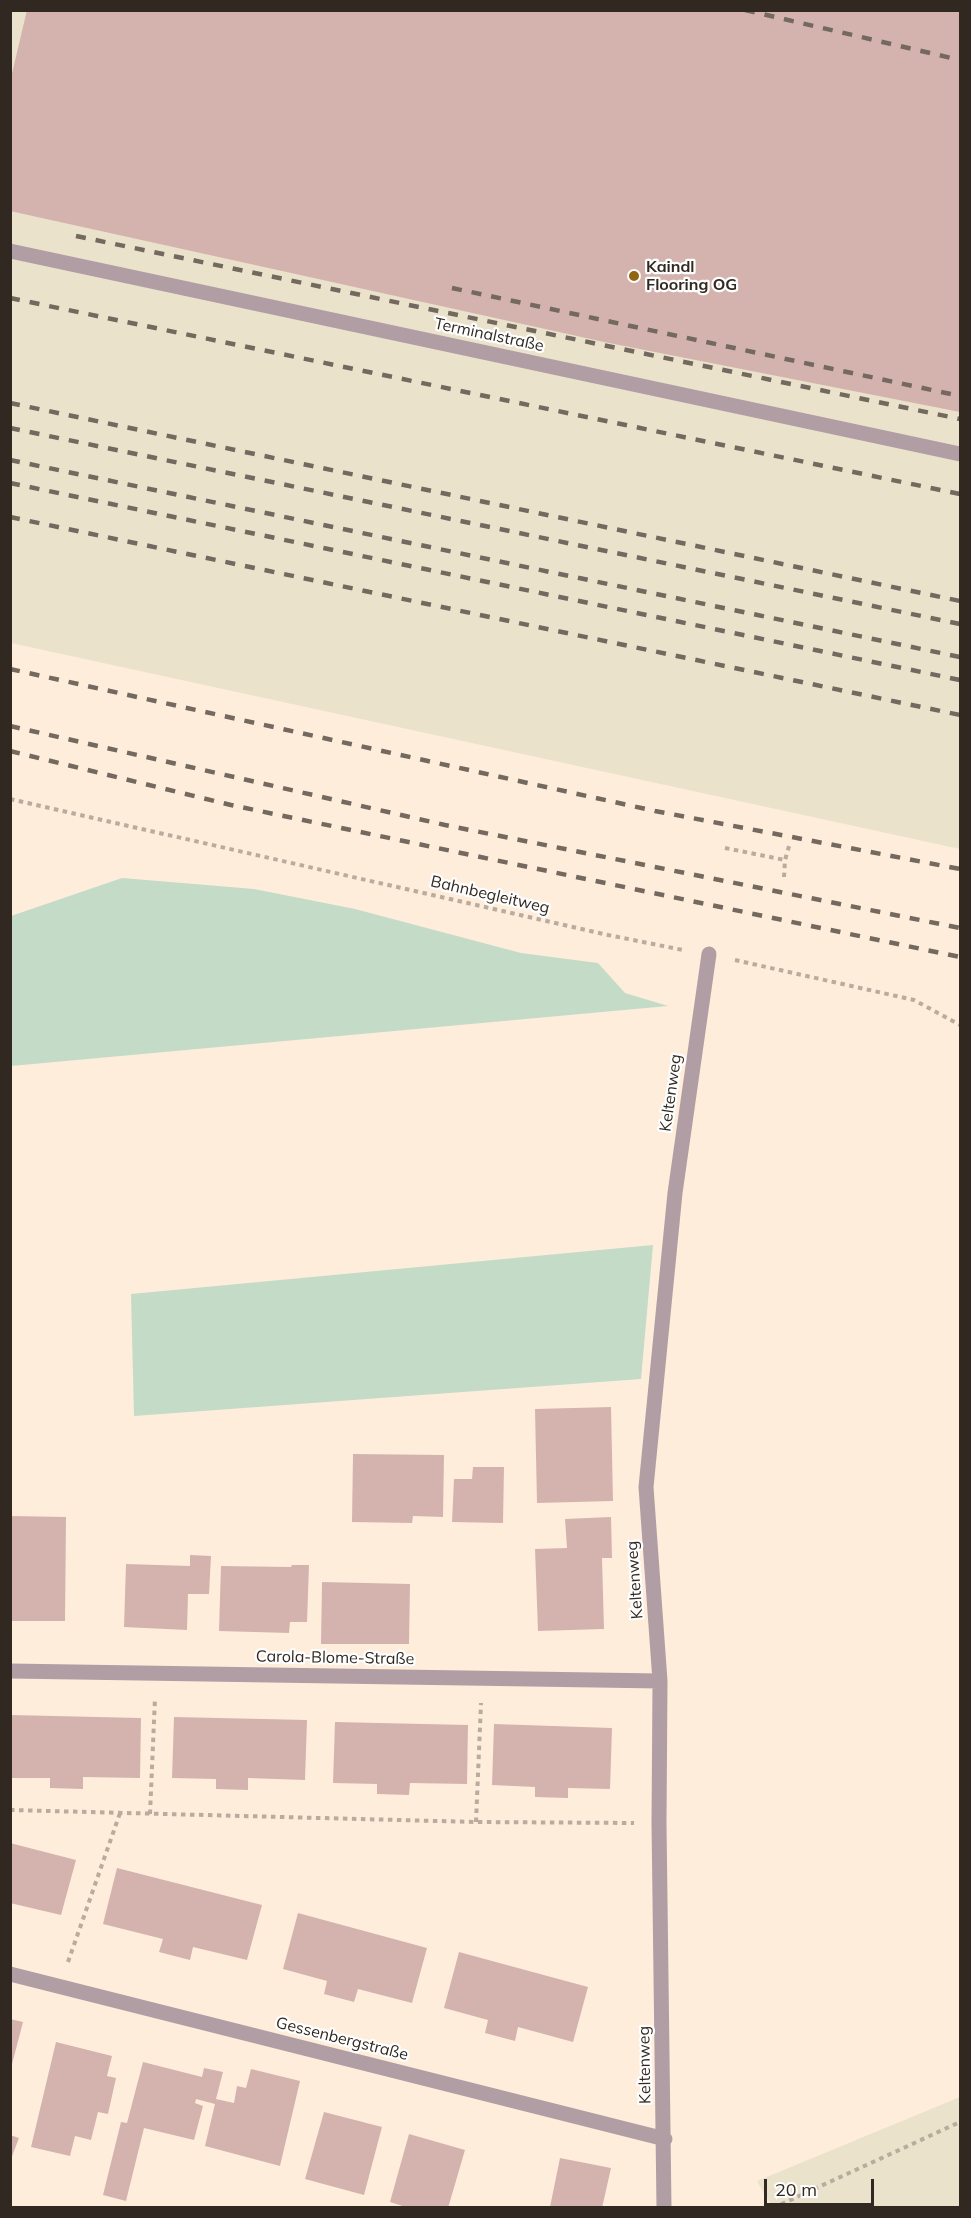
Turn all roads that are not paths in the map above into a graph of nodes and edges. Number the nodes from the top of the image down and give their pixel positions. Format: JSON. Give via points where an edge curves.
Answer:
{"nodes":[{"id":1,"x":10,"y":251,"type":"edge"},
{"id":2,"x":960,"y":454,"type":"edge"},
{"id":3,"x":709,"y":954,"type":"road end"},
{"id":4,"x":10,"y":1671,"type":"edge"},
{"id":5,"x":660,"y":1682,"type":"junction"},
{"id":6,"x":10,"y":1974,"type":"edge"},
{"id":7,"x":665,"y":2139,"type":"junction"},
{"id":8,"x":664,"y":2208,"type":"edge"}],
"edges":[{"from":1,"to":2,"type":"street","name":"Terminalstraße"},
{"from":3,"to":5,"type":"street","name":"Keltenweg","via":[[675,1193],[646,1487]]},
{"from":4,"to":5,"type":"street","name":"Carola-Blome-Straße"},
{"from":5,"to":7,"type":"street","name":"Keltenweg"},
{"from":6,"to":7,"type":"street","name":"Gessenbergstraße"},
{"from":7,"to":8,"type":"street","name":"Keltenweg"}]}
